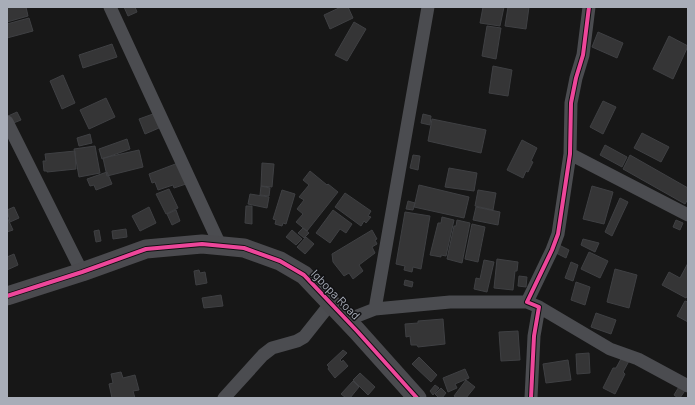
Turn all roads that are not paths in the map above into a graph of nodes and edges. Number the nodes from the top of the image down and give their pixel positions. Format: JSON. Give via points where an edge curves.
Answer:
{"nodes":[{"id":1,"x":110,"y":7,"type":"edge"},
{"id":2,"x":428,"y":7,"type":"edge"},
{"id":3,"x":589,"y":7,"type":"edge"},
{"id":4,"x":7,"y":122,"type":"edge"},
{"id":5,"x":570,"y":154,"type":"junction"},
{"id":6,"x":688,"y":215,"type":"edge"},
{"id":7,"x":220,"y":245,"type":"junction"},
{"id":8,"x":82,"y":272,"type":"junction"},
{"id":9,"x":7,"y":296,"type":"edge"},
{"id":10,"x":331,"y":303,"type":"junction"},
{"id":11,"x":533,"y":305,"type":"junction"},
{"id":12,"x":374,"y":309,"type":"junction"},
{"id":13,"x":347,"y":320,"type":"junction"},
{"id":14,"x":688,"y":386,"type":"edge"},
{"id":15,"x":224,"y":398,"type":"edge"},
{"id":16,"x":417,"y":398,"type":"edge"},
{"id":17,"x":531,"y":398,"type":"edge"}],
"edges":[{"from":1,"to":7,"type":"street"},
{"from":2,"to":12,"type":"street"},
{"from":3,"to":5,"type":"street","via":[[585,44],[571,103]]},
{"from":4,"to":8,"type":"street"},
{"from":5,"to":6,"type":"street"},
{"from":5,"to":11,"type":"street","via":[[558,234]]},
{"from":7,"to":8,"type":"street","name":"Igbopa Road","via":[[146,249]]},
{"from":7,"to":10,"type":"street","name":"Igbopa Road","via":[[244,248],[280,261],[304,275]]},
{"from":8,"to":9,"type":"street","name":"Igbopa Road"},
{"from":10,"to":13,"type":"street","name":"Igbopa Road"},
{"from":10,"to":15,"type":"street","via":[[304,337],[272,348],[262,355]]},
{"from":11,"to":12,"type":"street","via":[[450,302]]},
{"from":11,"to":14,"type":"street","via":[[610,349],[638,359]]},
{"from":11,"to":17,"type":"street"},
{"from":12,"to":13,"type":"street"},
{"from":13,"to":16,"type":"street","name":"Igbopa Road"}]}
